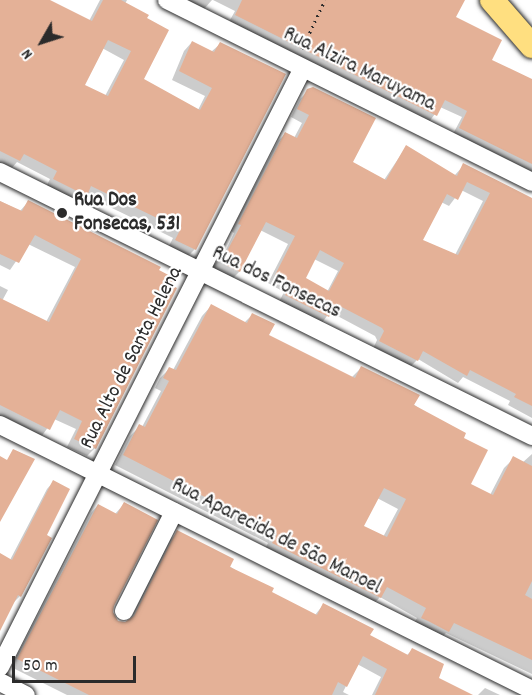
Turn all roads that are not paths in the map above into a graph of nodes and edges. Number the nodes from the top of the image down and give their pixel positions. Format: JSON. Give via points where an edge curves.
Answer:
{"nodes":[{"id":1,"x":167,"y":0,"type":"edge"},
{"id":2,"x":492,"y":0,"type":"edge"},
{"id":3,"x":532,"y":46,"type":"edge"},
{"id":4,"x":299,"y":66,"type":"junction"},
{"id":5,"x":0,"y":172,"type":"edge"},
{"id":6,"x":532,"y":182,"type":"edge"},
{"id":7,"x":201,"y":271,"type":"junction"},
{"id":8,"x":0,"y":425,"type":"edge"},
{"id":9,"x":532,"y":436,"type":"edge"},
{"id":10,"x":99,"y":474,"type":"junction"},
{"id":11,"x":174,"y":512,"type":"junction"},
{"id":12,"x":124,"y":611,"type":"dead end"},
{"id":13,"x":0,"y":667,"type":"edge"},
{"id":14,"x":0,"y":682,"type":"edge"},
{"id":15,"x":532,"y":690,"type":"edge"},
{"id":16,"x":26,"y":695,"type":"edge"}],
"edges":[{"from":1,"to":4,"type":"street","name":"Rua Alzira Maruyama"},
{"from":2,"to":3,"type":"main road"},
{"from":4,"to":6,"type":"street","name":"Rua Alzira Maruyama"},
{"from":4,"to":7,"type":"street","name":"Rua Alto de Santa Helena"},
{"from":5,"to":7,"type":"street","name":"Rua dos Fonsecas"},
{"from":7,"to":9,"type":"street","name":"Rua dos Fonsecas"},
{"from":7,"to":10,"type":"street","name":"Rua Alto de Santa Helena"},
{"from":8,"to":10,"type":"street","name":"Rua Aparecida de São Manoel"},
{"from":10,"to":11,"type":"street","name":"Rua Aparecida de São Manoel"},
{"from":10,"to":13,"type":"street","name":"Rua Alto de Santa Helena"},
{"from":11,"to":12,"type":"street"},
{"from":11,"to":15,"type":"street","name":"Rua Aparecida de São Manoel"},
{"from":14,"to":16,"type":"street"}]}
